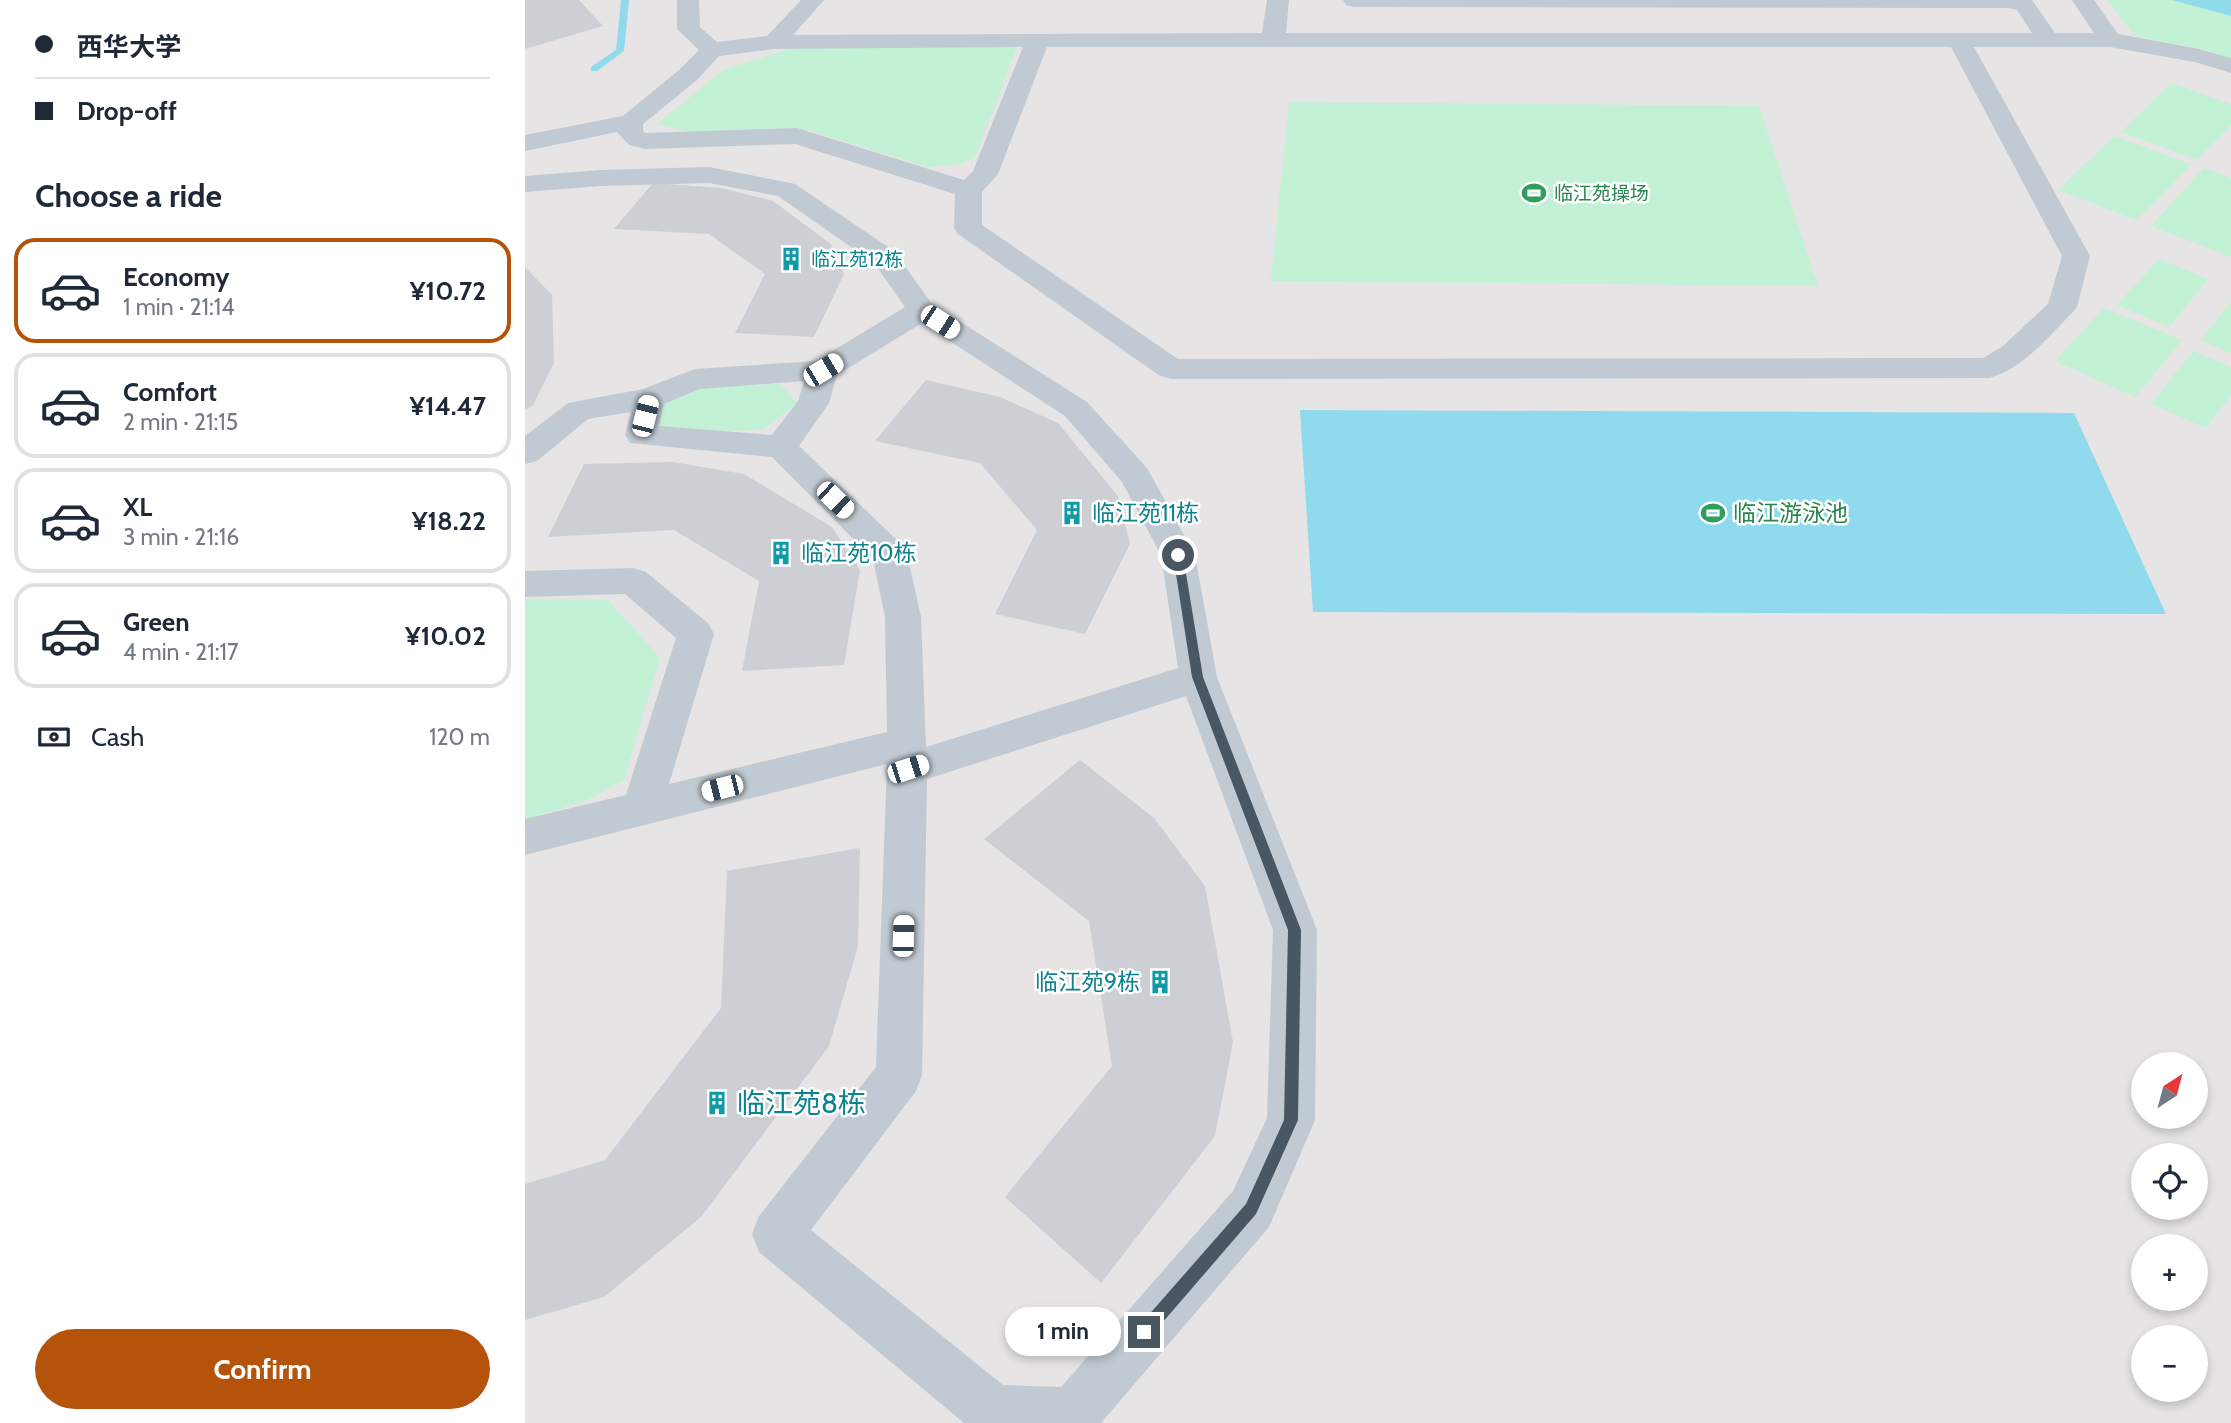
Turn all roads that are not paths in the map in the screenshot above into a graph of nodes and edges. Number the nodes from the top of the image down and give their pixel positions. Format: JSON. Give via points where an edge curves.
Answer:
{"nodes":[{"id":1,"x":688,"y":0,"type":"edge"},
{"id":2,"x":813,"y":0,"type":"edge"},
{"id":3,"x":1277,"y":0,"type":"edge"},
{"id":4,"x":1354,"y":0,"type":"edge"},
{"id":5,"x":2083,"y":0,"type":"edge"},
{"id":6,"x":1038,"y":40,"type":"junction"},
{"id":7,"x":2048,"y":40,"type":"junction"},
{"id":8,"x":2110,"y":40,"type":"junction"},
{"id":9,"x":1273,"y":41,"type":"junction"},
{"id":10,"x":1959,"y":41,"type":"junction"},
{"id":11,"x":774,"y":42,"type":"junction"},
{"id":12,"x":712,"y":50,"type":"junction"},
{"id":13,"x":2231,"y":66,"type":"edge"},
{"id":14,"x":631,"y":122,"type":"junction"},
{"id":15,"x":525,"y":143,"type":"edge"},
{"id":16,"x":525,"y":184,"type":"edge"},
{"id":17,"x":969,"y":190,"type":"junction"},
{"id":18,"x":922,"y":310,"type":"junction"},
{"id":19,"x":823,"y":370,"type":"junction"},
{"id":20,"x":650,"y":398,"type":"junction"},
{"id":21,"x":781,"y":447,"type":"junction"},
{"id":22,"x":525,"y":453,"type":"edge"},
{"id":23,"x":525,"y":584,"type":"edge"},
{"id":24,"x":1198,"y":677,"type":"junction"},
{"id":25,"x":907,"y":756,"type":"junction"},
{"id":26,"x":642,"y":808,"type":"junction"},
{"id":27,"x":525,"y":837,"type":"edge"}],
"edges":[{"from":1,"to":12,"type":"street","via":[[689,29]]},
{"from":2,"to":11,"type":"street"},
{"from":3,"to":9,"type":"street"},
{"from":4,"to":7,"type":"street","via":[[2010,1],[2025,5]]},
{"from":5,"to":8,"type":"street"},
{"from":6,"to":9,"type":"street"},
{"from":6,"to":11,"type":"street"},
{"from":6,"to":17,"type":"street","via":[[985,174]]},
{"from":7,"to":8,"type":"street"},
{"from":7,"to":10,"type":"street"},
{"from":8,"to":13,"type":"street","via":[[2199,55]]},
{"from":9,"to":10,"type":"street"},
{"from":10,"to":17,"type":"street","via":[[2077,256],[2062,307],[2014,353],[1989,368],[1171,369],[968,228]]},
{"from":11,"to":12,"type":"street"},
{"from":12,"to":14,"type":"street"},
{"from":14,"to":15,"type":"street"},
{"from":14,"to":17,"type":"street","via":[[630,133],[645,141],[797,136]]},
{"from":16,"to":18,"type":"street","via":[[709,175],[786,190],[884,257]]},
{"from":18,"to":19,"type":"street"},
{"from":18,"to":24,"type":"street","via":[[1076,409],[1135,476],[1178,555]]},
{"from":19,"to":20,"type":"street","via":[[695,379]]},
{"from":19,"to":21,"type":"street","via":[[813,403]]},
{"from":20,"to":21,"type":"street","via":[[641,435]]},
{"from":20,"to":22,"type":"street","via":[[579,410]]},
{"from":21,"to":25,"type":"street","via":[[890,554],[903,617]]},
{"from":23,"to":26,"type":"street","via":[[633,581],[696,634]]},
{"from":24,"to":25,"type":"street"},
{"from":24,"to":25,"type":"street","via":[[1295,930],[1291,1120],[1251,1209],[1073,1414],[993,1412],[777,1234],[899,1075]]},
{"from":25,"to":26,"type":"street"},
{"from":26,"to":27,"type":"street"}]}
